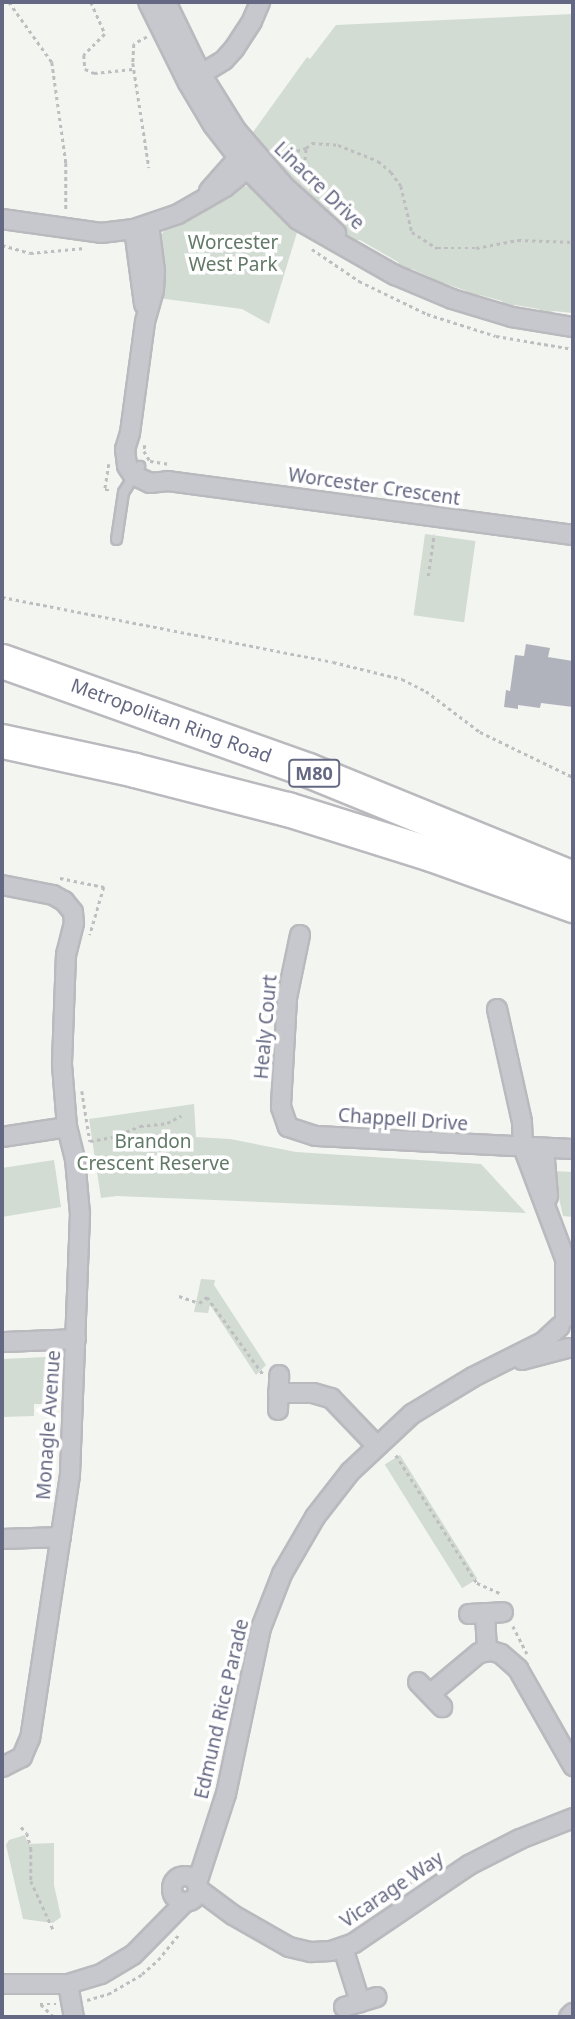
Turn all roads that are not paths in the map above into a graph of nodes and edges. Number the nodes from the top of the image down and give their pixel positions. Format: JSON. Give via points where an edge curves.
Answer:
{"nodes":[{"id":1,"x":148,"y":2,"type":"edge"},
{"id":2,"x":166,"y":2,"type":"edge"},
{"id":3,"x":260,"y":2,"type":"edge"},
{"id":4,"x":201,"y":74,"type":"junction"},
{"id":5,"x":248,"y":158,"type":"junction"},
{"id":6,"x":2,"y":219,"type":"edge"},
{"id":7,"x":142,"y":227,"type":"junction"},
{"id":8,"x":573,"y":327,"type":"edge"},
{"id":9,"x":136,"y":470,"type":"junction"},
{"id":10,"x":573,"y":535,"type":"edge"},
{"id":11,"x":116,"y":539,"type":"dead end"},
{"id":12,"x":2,"y":661,"type":"edge"},
{"id":13,"x":2,"y":741,"type":"edge"},
{"id":14,"x":573,"y":878,"type":"edge"},
{"id":15,"x":2,"y":885,"type":"edge"},
{"id":16,"x":573,"y":905,"type":"edge"},
{"id":17,"x":300,"y":935,"type":"dead end"},
{"id":18,"x":497,"y":1009,"type":"dead end"},
{"id":19,"x":284,"y":1122,"type":"joint"},
{"id":20,"x":67,"y":1127,"type":"junction"},
{"id":21,"x":2,"y":1137,"type":"edge"},
{"id":22,"x":523,"y":1147,"type":"junction"},
{"id":23,"x":544,"y":1148,"type":"junction"},
{"id":24,"x":573,"y":1149,"type":"edge"},
{"id":25,"x":550,"y":1211,"type":"junction"},
{"id":26,"x":565,"y":1259,"type":"junction"},
{"id":27,"x":573,"y":1280,"type":"edge"},
{"id":28,"x":566,"y":1319,"type":"edge"},
{"id":29,"x":76,"y":1339,"type":"junction"},
{"id":30,"x":2,"y":1342,"type":"edge"},
{"id":31,"x":570,"y":1349,"type":"edge"},
{"id":32,"x":498,"y":1365,"type":"junction"},
{"id":33,"x":278,"y":1392,"type":"road end"},
{"id":34,"x":376,"y":1445,"type":"junction"},
{"id":35,"x":61,"y":1537,"type":"junction"},
{"id":36,"x":2,"y":1539,"type":"edge"},
{"id":37,"x":495,"y":1611,"type":"road end"},
{"id":38,"x":487,"y":1650,"type":"junction"},
{"id":39,"x":430,"y":1694,"type":"dead end"},
{"id":40,"x":8,"y":1764,"type":"edge"},
{"id":41,"x":573,"y":1766,"type":"edge"},
{"id":42,"x":573,"y":1818,"type":"edge"},
{"id":43,"x":190,"y":1892,"type":"junction"},
{"id":44,"x":342,"y":1948,"type":"junction"},
{"id":45,"x":2,"y":1984,"type":"edge"},
{"id":46,"x":68,"y":1984,"type":"junction"},
{"id":47,"x":360,"y":2002,"type":"dead end"},
{"id":48,"x":72,"y":2010,"type":"edge"},
{"id":49,"x":573,"y":2013,"type":"edge"},
{"id":50,"x":569,"y":2017,"type":"edge"}],
"edges":[{"from":1,"to":5,"type":"street","name":"Linacre Drive","via":[[199,103]]},
{"from":2,"to":4,"type":"street","name":"Linacre Drive"},
{"from":3,"to":4,"type":"street","via":[[234,49]]},
{"from":4,"to":5,"type":"street","name":"Linacre Drive"},
{"from":5,"to":7,"type":"street","via":[[225,187],[178,214]]},
{"from":5,"to":8,"type":"street","name":"Linacre Drive","via":[[298,220],[423,288],[483,310]]},
{"from":6,"to":7,"type":"street","via":[[101,233]]},
{"from":7,"to":9,"type":"street","via":[[145,322],[138,436],[132,450]]},
{"from":9,"to":10,"type":"street","name":"Worcester Crescent"},
{"from":9,"to":11,"type":"lane","via":[[123,492]]},
{"from":12,"to":14,"type":"highway","name":"Metropolitan Ring Road","number":"M80","via":[[308,770]]},
{"from":13,"to":16,"type":"highway","number":"M80","via":[[309,816]]},
{"from":15,"to":20,"type":"street","name":"Monagle Avenue","via":[[53,895],[73,912],[66,954],[62,1065]]},
{"from":17,"to":19,"type":"street","name":"Healy Court","via":[[288,998]]},
{"from":18,"to":22,"type":"street","via":[[520,1110]]},
{"from":19,"to":22,"type":"street","name":"Chappell Drive","via":[[316,1136]]},
{"from":20,"to":21,"type":"street"},
{"from":20,"to":29,"type":"street","name":"Monagle Avenue","via":[[80,1214]]},
{"from":22,"to":23,"type":"street","name":"Chappell Drive"},
{"from":22,"to":25,"type":"street"},
{"from":23,"to":24,"type":"street","name":"Chappell Drive"},
{"from":23,"to":25,"type":"street"},
{"from":25,"to":26,"type":"street"},
{"from":26,"to":27,"type":"street"},
{"from":26,"to":28,"type":"street"},
{"from":28,"to":31,"type":"street","via":[[560,1338]]},
{"from":28,"to":32,"type":"street","name":"Edmund Rice Parade","via":[[542,1342]]},
{"from":29,"to":30,"type":"street"},
{"from":29,"to":35,"type":"street","name":"Monagle Avenue","via":[[71,1462]]},
{"from":31,"to":32,"type":"street","name":"Edmund Rice Parade"},
{"from":32,"to":34,"type":"street","name":"Edmund Rice Parade","via":[[433,1401]]},
{"from":33,"to":34,"type":"street","via":[[331,1398]]},
{"from":34,"to":43,"type":"street","name":"Edmund Rice Parade","via":[[333,1491],[274,1592],[254,1652],[233,1764]]},
{"from":35,"to":36,"type":"street"},
{"from":35,"to":40,"type":"street","name":"Monagle Avenue","via":[[30,1738],[26,1752]]},
{"from":37,"to":38,"type":"street"},
{"from":38,"to":39,"type":"street","via":[[466,1661]]},
{"from":38,"to":41,"type":"street","via":[[514,1664]]},
{"from":42,"to":44,"type":"street","name":"Vicarage Way","via":[[469,1865]]},
{"from":43,"to":44,"type":"street","name":"Vicarage Way","via":[[300,1951]]},
{"from":43,"to":46,"type":"street","name":"Edmund Rice Parade","via":[[133,1955],[117,1966]]},
{"from":44,"to":47,"type":"street"},
{"from":45,"to":46,"type":"street","name":"Edmund Rice Parade"},
{"from":46,"to":48,"type":"street"},
{"from":49,"to":50,"type":"street"}]}
